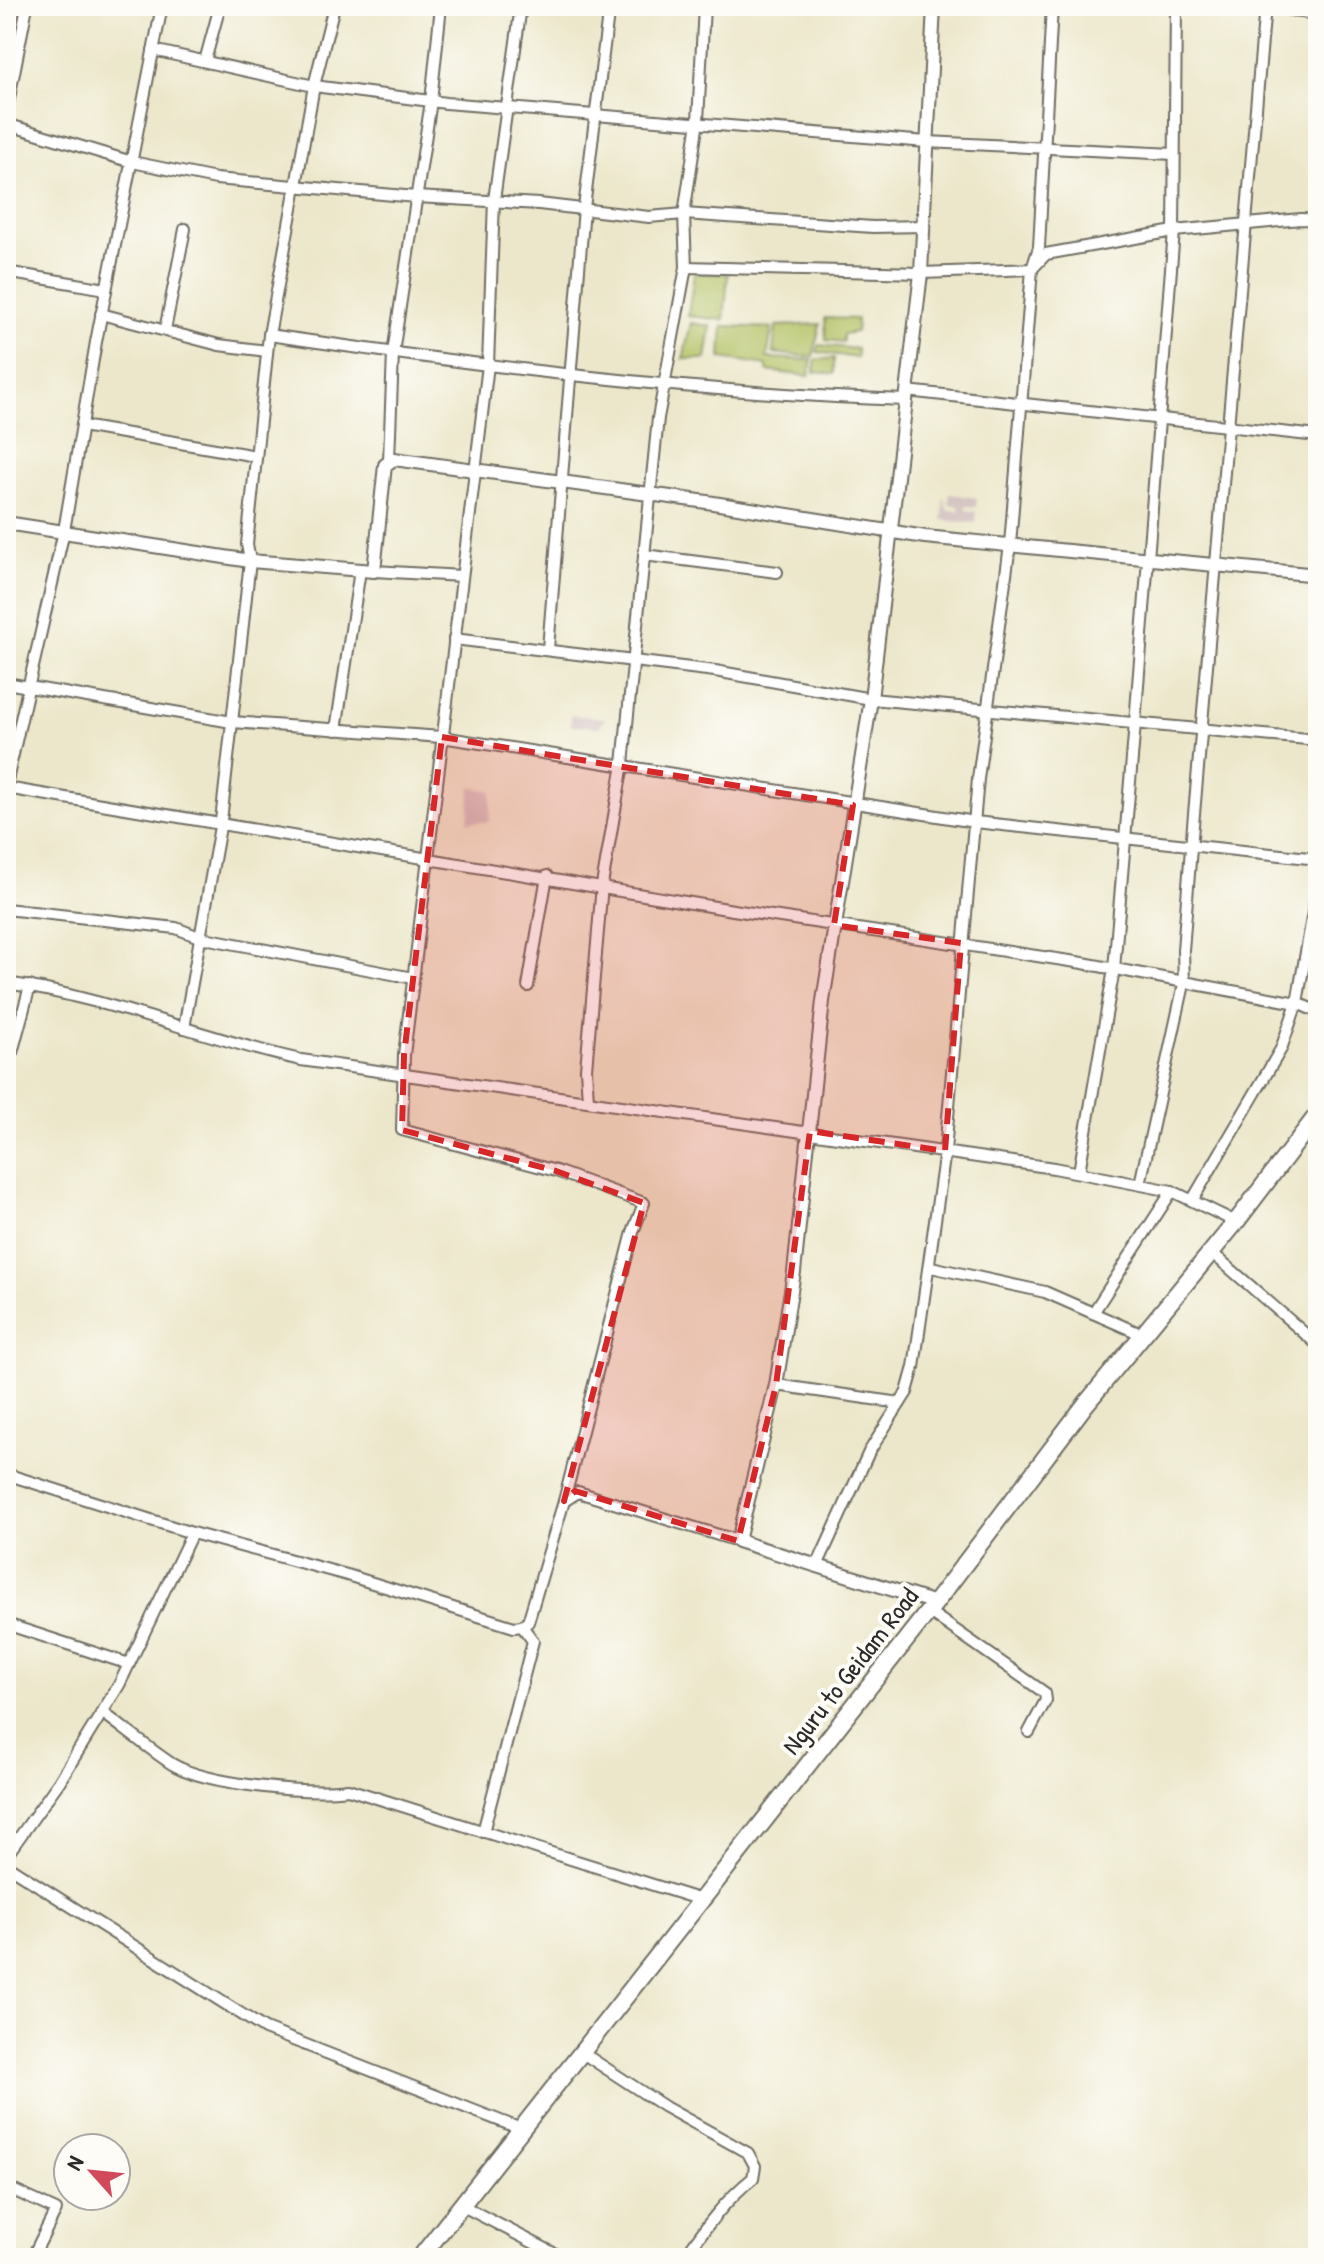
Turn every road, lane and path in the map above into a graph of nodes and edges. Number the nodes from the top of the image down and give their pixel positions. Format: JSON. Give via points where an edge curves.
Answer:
{"nodes":[{"id":1,"x":27,"y":6,"type":"edge"},
{"id":2,"x":162,"y":6,"type":"edge"},
{"id":3,"x":220,"y":6,"type":"edge"},
{"id":4,"x":334,"y":6,"type":"edge"},
{"id":5,"x":441,"y":6,"type":"edge"},
{"id":6,"x":521,"y":6,"type":"edge"},
{"id":7,"x":609,"y":6,"type":"edge"},
{"id":8,"x":704,"y":6,"type":"edge"},
{"id":9,"x":934,"y":6,"type":"edge"},
{"id":10,"x":1052,"y":6,"type":"edge"},
{"id":11,"x":1176,"y":6,"type":"edge"},
{"id":12,"x":1265,"y":6,"type":"edge"},
{"id":13,"x":1271,"y":6,"type":"edge"},
{"id":14,"x":1318,"y":15,"type":"edge"},
{"id":15,"x":153,"y":50,"type":"junction"},
{"id":16,"x":205,"y":61,"type":"junction"},
{"id":17,"x":314,"y":86,"type":"junction"},
{"id":18,"x":431,"y":101,"type":"junction"},
{"id":19,"x":507,"y":106,"type":"junction"},
{"id":20,"x":6,"y":114,"type":"edge"},
{"id":21,"x":596,"y":115,"type":"junction"},
{"id":22,"x":698,"y":121,"type":"junction"},
{"id":23,"x":6,"y":124,"type":"edge"},
{"id":24,"x":927,"y":142,"type":"junction"},
{"id":25,"x":1045,"y":148,"type":"junction"},
{"id":26,"x":1174,"y":154,"type":"junction"},
{"id":27,"x":132,"y":162,"type":"junction"},
{"id":28,"x":296,"y":187,"type":"junction"},
{"id":29,"x":416,"y":197,"type":"junction"},
{"id":30,"x":494,"y":200,"type":"junction"},
{"id":31,"x":584,"y":208,"type":"junction"},
{"id":32,"x":684,"y":214,"type":"junction"},
{"id":33,"x":1318,"y":220,"type":"edge"},
{"id":34,"x":1246,"y":223,"type":"junction"},
{"id":35,"x":924,"y":226,"type":"junction"},
{"id":36,"x":185,"y":229,"type":"dead end"},
{"id":37,"x":1174,"y":231,"type":"junction"},
{"id":38,"x":686,"y":267,"type":"junction"},
{"id":39,"x":1032,"y":269,"type":"junction"},
{"id":40,"x":6,"y":272,"type":"edge"},
{"id":41,"x":921,"y":273,"type":"junction"},
{"id":42,"x":106,"y":289,"type":"junction"},
{"id":43,"x":101,"y":314,"type":"junction"},
{"id":44,"x":165,"y":330,"type":"junction"},
{"id":45,"x":269,"y":335,"type":"junction"},
{"id":46,"x":267,"y":351,"type":"junction"},
{"id":47,"x":393,"y":353,"type":"junction"},
{"id":48,"x":488,"y":365,"type":"junction"},
{"id":49,"x":570,"y":374,"type":"junction"},
{"id":50,"x":664,"y":385,"type":"junction"},
{"id":51,"x":906,"y":396,"type":"junction"},
{"id":52,"x":1021,"y":406,"type":"junction"},
{"id":53,"x":1160,"y":420,"type":"junction"},
{"id":54,"x":82,"y":426,"type":"junction"},
{"id":55,"x":1229,"y":427,"type":"junction"},
{"id":56,"x":1318,"y":436,"type":"edge"},
{"id":57,"x":256,"y":456,"type":"junction"},
{"id":58,"x":389,"y":460,"type":"junction"},
{"id":59,"x":475,"y":469,"type":"junction"},
{"id":60,"x":561,"y":481,"type":"junction"},
{"id":61,"x":650,"y":494,"type":"junction"},
{"id":62,"x":6,"y":523,"type":"edge"},
{"id":63,"x":64,"y":531,"type":"junction"},
{"id":64,"x":889,"y":532,"type":"junction"},
{"id":65,"x":1010,"y":545,"type":"junction"},
{"id":66,"x":644,"y":555,"type":"junction"},
{"id":67,"x":250,"y":561,"type":"junction"},
{"id":68,"x":1149,"y":561,"type":"junction"},
{"id":69,"x":1215,"y":567,"type":"junction"},
{"id":70,"x":360,"y":570,"type":"junction"},
{"id":71,"x":374,"y":571,"type":"junction"},
{"id":72,"x":777,"y":572,"type":"dead end"},
{"id":73,"x":1318,"y":575,"type":"edge"},
{"id":74,"x":462,"y":576,"type":"junction"},
{"id":75,"x":454,"y":639,"type":"junction"},
{"id":76,"x":548,"y":649,"type":"junction"},
{"id":77,"x":632,"y":663,"type":"junction"},
{"id":78,"x":6,"y":683,"type":"edge"},
{"id":79,"x":28,"y":687,"type":"junction"},
{"id":80,"x":871,"y":699,"type":"junction"},
{"id":81,"x":986,"y":712,"type":"junction"},
{"id":82,"x":232,"y":722,"type":"junction"},
{"id":83,"x":1135,"y":723,"type":"junction"},
{"id":84,"x":336,"y":730,"type":"junction"},
{"id":85,"x":1203,"y":730,"type":"junction"},
{"id":86,"x":442,"y":737,"type":"junction"},
{"id":87,"x":1318,"y":740,"type":"edge"},
{"id":88,"x":623,"y":764,"type":"junction"},
{"id":89,"x":6,"y":786,"type":"edge"},
{"id":90,"x":853,"y":805,"type":"junction"},
{"id":91,"x":221,"y":821,"type":"junction"},
{"id":92,"x":975,"y":822,"type":"junction"},
{"id":93,"x":1125,"y":837,"type":"junction"},
{"id":94,"x":1191,"y":848,"type":"junction"},
{"id":95,"x":428,"y":857,"type":"junction"},
{"id":96,"x":1318,"y":859,"type":"edge"},
{"id":97,"x":547,"y":876,"type":"junction"},
{"id":98,"x":1318,"y":884,"type":"edge"},
{"id":99,"x":602,"y":885,"type":"junction"},
{"id":100,"x":6,"y":909,"type":"edge"},
{"id":101,"x":834,"y":925,"type":"junction"},
{"id":102,"x":199,"y":937,"type":"junction"},
{"id":103,"x":961,"y":943,"type":"junction"},
{"id":104,"x":1114,"y":969,"type":"junction"},
{"id":105,"x":413,"y":978,"type":"junction"},
{"id":106,"x":6,"y":983,"type":"edge"},
{"id":107,"x":1184,"y":984,"type":"junction"},
{"id":108,"x":30,"y":986,"type":"junction"},
{"id":109,"x":528,"y":986,"type":"dead end"},
{"id":110,"x":1297,"y":1003,"type":"junction"},
{"id":111,"x":1318,"y":1012,"type":"edge"},
{"id":112,"x":184,"y":1028,"type":"junction"},
{"id":113,"x":6,"y":1075,"type":"edge"},
{"id":114,"x":406,"y":1076,"type":"junction"},
{"id":115,"x":588,"y":1100,"type":"junction"},
{"id":116,"x":1318,"y":1114,"type":"edge"},
{"id":117,"x":810,"y":1131,"type":"junction"},
{"id":118,"x":945,"y":1151,"type":"junction"},
{"id":119,"x":1079,"y":1172,"type":"junction"},
{"id":120,"x":1140,"y":1184,"type":"junction"},
{"id":121,"x":1172,"y":1191,"type":"junction"},
{"id":122,"x":1193,"y":1199,"type":"junction"},
{"id":123,"x":1236,"y":1222,"type":"junction"},
{"id":124,"x":1211,"y":1252,"type":"junction"},
{"id":125,"x":931,"y":1267,"type":"junction"},
{"id":126,"x":1093,"y":1313,"type":"junction"},
{"id":127,"x":1143,"y":1335,"type":"junction"},
{"id":128,"x":1318,"y":1345,"type":"edge"},
{"id":129,"x":776,"y":1385,"type":"junction"},
{"id":130,"x":900,"y":1403,"type":"junction"},
{"id":131,"x":6,"y":1474,"type":"edge"},
{"id":132,"x":564,"y":1501,"type":"junction"},
{"id":133,"x":192,"y":1533,"type":"junction"},
{"id":134,"x":738,"y":1541,"type":"junction"},
{"id":135,"x":817,"y":1566,"type":"junction"},
{"id":136,"x":931,"y":1607,"type":"junction"},
{"id":137,"x":6,"y":1624,"type":"edge"},
{"id":138,"x":522,"y":1626,"type":"junction"},
{"id":139,"x":129,"y":1664,"type":"junction"},
{"id":140,"x":102,"y":1712,"type":"junction"},
{"id":141,"x":1029,"y":1732,"type":"dead end"},
{"id":142,"x":483,"y":1832,"type":"junction"},
{"id":143,"x":6,"y":1856,"type":"edge"},
{"id":144,"x":6,"y":1865,"type":"edge"},
{"id":145,"x":701,"y":1900,"type":"junction"},
{"id":146,"x":581,"y":2052,"type":"junction"},
{"id":147,"x":521,"y":2129,"type":"junction"},
{"id":148,"x":6,"y":2187,"type":"edge"},
{"id":149,"x":461,"y":2205,"type":"junction"},
{"id":150,"x":32,"y":2258,"type":"edge"},
{"id":151,"x":420,"y":2258,"type":"edge"},
{"id":152,"x":563,"y":2258,"type":"edge"},
{"id":153,"x":684,"y":2258,"type":"edge"}],
"edges":[{"from":1,"to":20,"type":"street"},
{"from":2,"to":15,"type":"street"},
{"from":3,"to":16,"type":"street"},
{"from":4,"to":17,"type":"street"},
{"from":5,"to":18,"type":"street"},
{"from":6,"to":19,"type":"street"},
{"from":7,"to":21,"type":"street"},
{"from":8,"to":22,"type":"street"},
{"from":9,"to":24,"type":"street"},
{"from":10,"to":25,"type":"street"},
{"from":11,"to":26,"type":"street"},
{"from":12,"to":34,"type":"street"},
{"from":13,"to":14,"type":"street"},
{"from":15,"to":16,"type":"street"},
{"from":15,"to":27,"type":"street"},
{"from":16,"to":17,"type":"street"},
{"from":17,"to":18,"type":"street"},
{"from":17,"to":28,"type":"street"},
{"from":18,"to":19,"type":"street"},
{"from":18,"to":29,"type":"street"},
{"from":19,"to":21,"type":"street"},
{"from":19,"to":30,"type":"street"},
{"from":21,"to":22,"type":"street"},
{"from":21,"to":31,"type":"street"},
{"from":22,"to":24,"type":"street"},
{"from":22,"to":32,"type":"street"},
{"from":23,"to":27,"type":"street"},
{"from":24,"to":25,"type":"street"},
{"from":24,"to":35,"type":"street"},
{"from":25,"to":26,"type":"street"},
{"from":25,"to":39,"type":"street","via":[[1039,247]]},
{"from":26,"to":37,"type":"street"},
{"from":27,"to":28,"type":"street","via":[[216,179]]},
{"from":27,"to":42,"type":"street"},
{"from":28,"to":29,"type":"street"},
{"from":28,"to":45,"type":"street"},
{"from":29,"to":30,"type":"street"},
{"from":29,"to":47,"type":"street"},
{"from":30,"to":31,"type":"street"},
{"from":30,"to":48,"type":"street"},
{"from":31,"to":32,"type":"street","via":[[649,217]]},
{"from":31,"to":49,"type":"street"},
{"from":32,"to":35,"type":"street"},
{"from":32,"to":38,"type":"street"},
{"from":33,"to":34,"type":"street"},
{"from":34,"to":37,"type":"street"},
{"from":34,"to":55,"type":"street"},
{"from":35,"to":41,"type":"street"},
{"from":36,"to":44,"type":"street"},
{"from":37,"to":39,"type":"street","via":[[1046,254]]},
{"from":37,"to":53,"type":"street"},
{"from":38,"to":41,"type":"street"},
{"from":38,"to":50,"type":"street"},
{"from":39,"to":41,"type":"street"},
{"from":39,"to":52,"type":"street"},
{"from":40,"to":42,"type":"street"},
{"from":41,"to":51,"type":"street"},
{"from":42,"to":43,"type":"street"},
{"from":43,"to":44,"type":"street"},
{"from":43,"to":54,"type":"street"},
{"from":44,"to":46,"type":"street"},
{"from":45,"to":46,"type":"street"},
{"from":45,"to":47,"type":"street"},
{"from":46,"to":57,"type":"street"},
{"from":47,"to":48,"type":"street"},
{"from":47,"to":58,"type":"street"},
{"from":48,"to":49,"type":"street"},
{"from":48,"to":59,"type":"street"},
{"from":49,"to":50,"type":"street"},
{"from":49,"to":60,"type":"street"},
{"from":50,"to":51,"type":"street"},
{"from":50,"to":61,"type":"street"},
{"from":51,"to":52,"type":"street"},
{"from":51,"to":64,"type":"street"},
{"from":52,"to":53,"type":"street"},
{"from":52,"to":65,"type":"street"},
{"from":53,"to":55,"type":"street"},
{"from":53,"to":68,"type":"street"},
{"from":54,"to":57,"type":"street"},
{"from":54,"to":63,"type":"street"},
{"from":55,"to":56,"type":"street"},
{"from":55,"to":69,"type":"street"},
{"from":57,"to":67,"type":"street"},
{"from":58,"to":59,"type":"street"},
{"from":58,"to":71,"type":"street"},
{"from":59,"to":60,"type":"street"},
{"from":59,"to":74,"type":"street"},
{"from":60,"to":61,"type":"street"},
{"from":60,"to":76,"type":"street"},
{"from":61,"to":64,"type":"street"},
{"from":61,"to":66,"type":"street"},
{"from":62,"to":63,"type":"street"},
{"from":63,"to":67,"type":"street"},
{"from":63,"to":79,"type":"street"},
{"from":64,"to":65,"type":"street"},
{"from":64,"to":80,"type":"street"},
{"from":65,"to":68,"type":"street"},
{"from":65,"to":81,"type":"street"},
{"from":66,"to":72,"type":"street"},
{"from":66,"to":77,"type":"street"},
{"from":67,"to":70,"type":"street"},
{"from":67,"to":82,"type":"street"},
{"from":68,"to":69,"type":"street"},
{"from":68,"to":83,"type":"street"},
{"from":69,"to":73,"type":"street"},
{"from":69,"to":85,"type":"street"},
{"from":70,"to":71,"type":"street"},
{"from":70,"to":84,"type":"street"},
{"from":71,"to":74,"type":"street"},
{"from":74,"to":75,"type":"street"},
{"from":75,"to":76,"type":"street"},
{"from":75,"to":86,"type":"street"},
{"from":76,"to":77,"type":"street"},
{"from":77,"to":80,"type":"street","via":[[715,671]]},
{"from":77,"to":88,"type":"street"},
{"from":78,"to":79,"type":"street"},
{"from":79,"to":82,"type":"street"},
{"from":79,"to":89,"type":"street"},
{"from":80,"to":81,"type":"street"},
{"from":80,"to":90,"type":"street"},
{"from":81,"to":83,"type":"street"},
{"from":81,"to":92,"type":"street"},
{"from":82,"to":84,"type":"street"},
{"from":82,"to":91,"type":"street"},
{"from":83,"to":85,"type":"street"},
{"from":83,"to":93,"type":"street"},
{"from":84,"to":86,"type":"street"},
{"from":85,"to":87,"type":"street"},
{"from":85,"to":94,"type":"street"},
{"from":86,"to":88,"type":"street"},
{"from":86,"to":95,"type":"street"},
{"from":88,"to":90,"type":"street"},
{"from":88,"to":99,"type":"street"},
{"from":89,"to":91,"type":"street"},
{"from":90,"to":92,"type":"street"},
{"from":90,"to":101,"type":"street"},
{"from":91,"to":95,"type":"street"},
{"from":91,"to":102,"type":"street"},
{"from":92,"to":93,"type":"street"},
{"from":92,"to":103,"type":"street"},
{"from":93,"to":94,"type":"street"},
{"from":93,"to":104,"type":"street"},
{"from":94,"to":96,"type":"street"},
{"from":94,"to":107,"type":"street"},
{"from":95,"to":97,"type":"street"},
{"from":95,"to":105,"type":"street"},
{"from":97,"to":99,"type":"street"},
{"from":97,"to":109,"type":"street"},
{"from":98,"to":110,"type":"street"},
{"from":99,"to":101,"type":"street"},
{"from":99,"to":115,"type":"street","via":[[586,1069]]},
{"from":100,"to":102,"type":"street","via":[[176,928]]},
{"from":101,"to":103,"type":"street"},
{"from":101,"to":117,"type":"street"},
{"from":102,"to":105,"type":"street"},
{"from":102,"to":112,"type":"street"},
{"from":103,"to":104,"type":"street"},
{"from":103,"to":118,"type":"street"},
{"from":104,"to":107,"type":"street"},
{"from":104,"to":119,"type":"street"},
{"from":105,"to":114,"type":"street"},
{"from":106,"to":108,"type":"street"},
{"from":107,"to":110,"type":"street"},
{"from":107,"to":120,"type":"street"},
{"from":108,"to":112,"type":"street"},
{"from":108,"to":113,"type":"street"},
{"from":110,"to":111,"type":"street"},
{"from":110,"to":122,"type":"street","via":[[1281,1049]]},
{"from":112,"to":114,"type":"street","via":[[301,1060]]},
{"from":114,"to":115,"type":"street"},
{"from":114,"to":132,"type":"street","via":[[402,1130],[556,1171],[644,1203]]},
{"from":115,"to":117,"type":"street"},
{"from":116,"to":123,"type":"main road","name":"Nguru to Geidam Road"},
{"from":117,"to":118,"type":"street"},
{"from":117,"to":129,"type":"street"},
{"from":118,"to":119,"type":"street"},
{"from":118,"to":125,"type":"street"},
{"from":119,"to":120,"type":"street"},
{"from":120,"to":121,"type":"street"},
{"from":121,"to":122,"type":"street"},
{"from":121,"to":126,"type":"street"},
{"from":122,"to":123,"type":"street"},
{"from":123,"to":124,"type":"main road","name":"Nguru to Geidam Road"},
{"from":124,"to":127,"type":"main road","name":"Nguru to Geidam Road"},
{"from":124,"to":128,"type":"street"},
{"from":125,"to":126,"type":"street","via":[[1045,1292]]},
{"from":125,"to":130,"type":"street","via":[[914,1367]]},
{"from":126,"to":127,"type":"street"},
{"from":127,"to":136,"type":"main road","name":"Nguru to Geidam Road"},
{"from":129,"to":130,"type":"street"},
{"from":129,"to":134,"type":"street"},
{"from":130,"to":135,"type":"street","via":[[869,1452]]},
{"from":131,"to":133,"type":"street"},
{"from":132,"to":134,"type":"street","via":[[578,1492]]},
{"from":132,"to":138,"type":"street","via":[[528,1622]]},
{"from":133,"to":138,"type":"street"},
{"from":133,"to":139,"type":"street"},
{"from":134,"to":135,"type":"street"},
{"from":135,"to":136,"type":"street"},
{"from":136,"to":141,"type":"street","via":[[1045,1693]]},
{"from":136,"to":145,"type":"main road","name":"Nguru to Geidam Road"},
{"from":137,"to":139,"type":"street"},
{"from":138,"to":142,"type":"street","via":[[533,1641]]},
{"from":139,"to":140,"type":"street"},
{"from":140,"to":142,"type":"street","via":[[174,1765],[197,1773],[299,1791],[348,1789]]},
{"from":140,"to":143,"type":"street"},
{"from":142,"to":145,"type":"street"},
{"from":144,"to":147,"type":"street","via":[[265,2029]]},
{"from":145,"to":146,"type":"main road","name":"Nguru to Geidam Road"},
{"from":146,"to":147,"type":"main road","name":"Nguru to Geidam Road"},
{"from":146,"to":153,"type":"street","via":[[748,2153],[755,2166],[753,2178],[730,2195]]},
{"from":147,"to":149,"type":"main road","name":"Nguru to Geidam Road"},
{"from":148,"to":150,"type":"street","via":[[56,2210]]},
{"from":149,"to":151,"type":"main road","name":"Nguru to Geidam Road"},
{"from":149,"to":152,"type":"street"}]}
